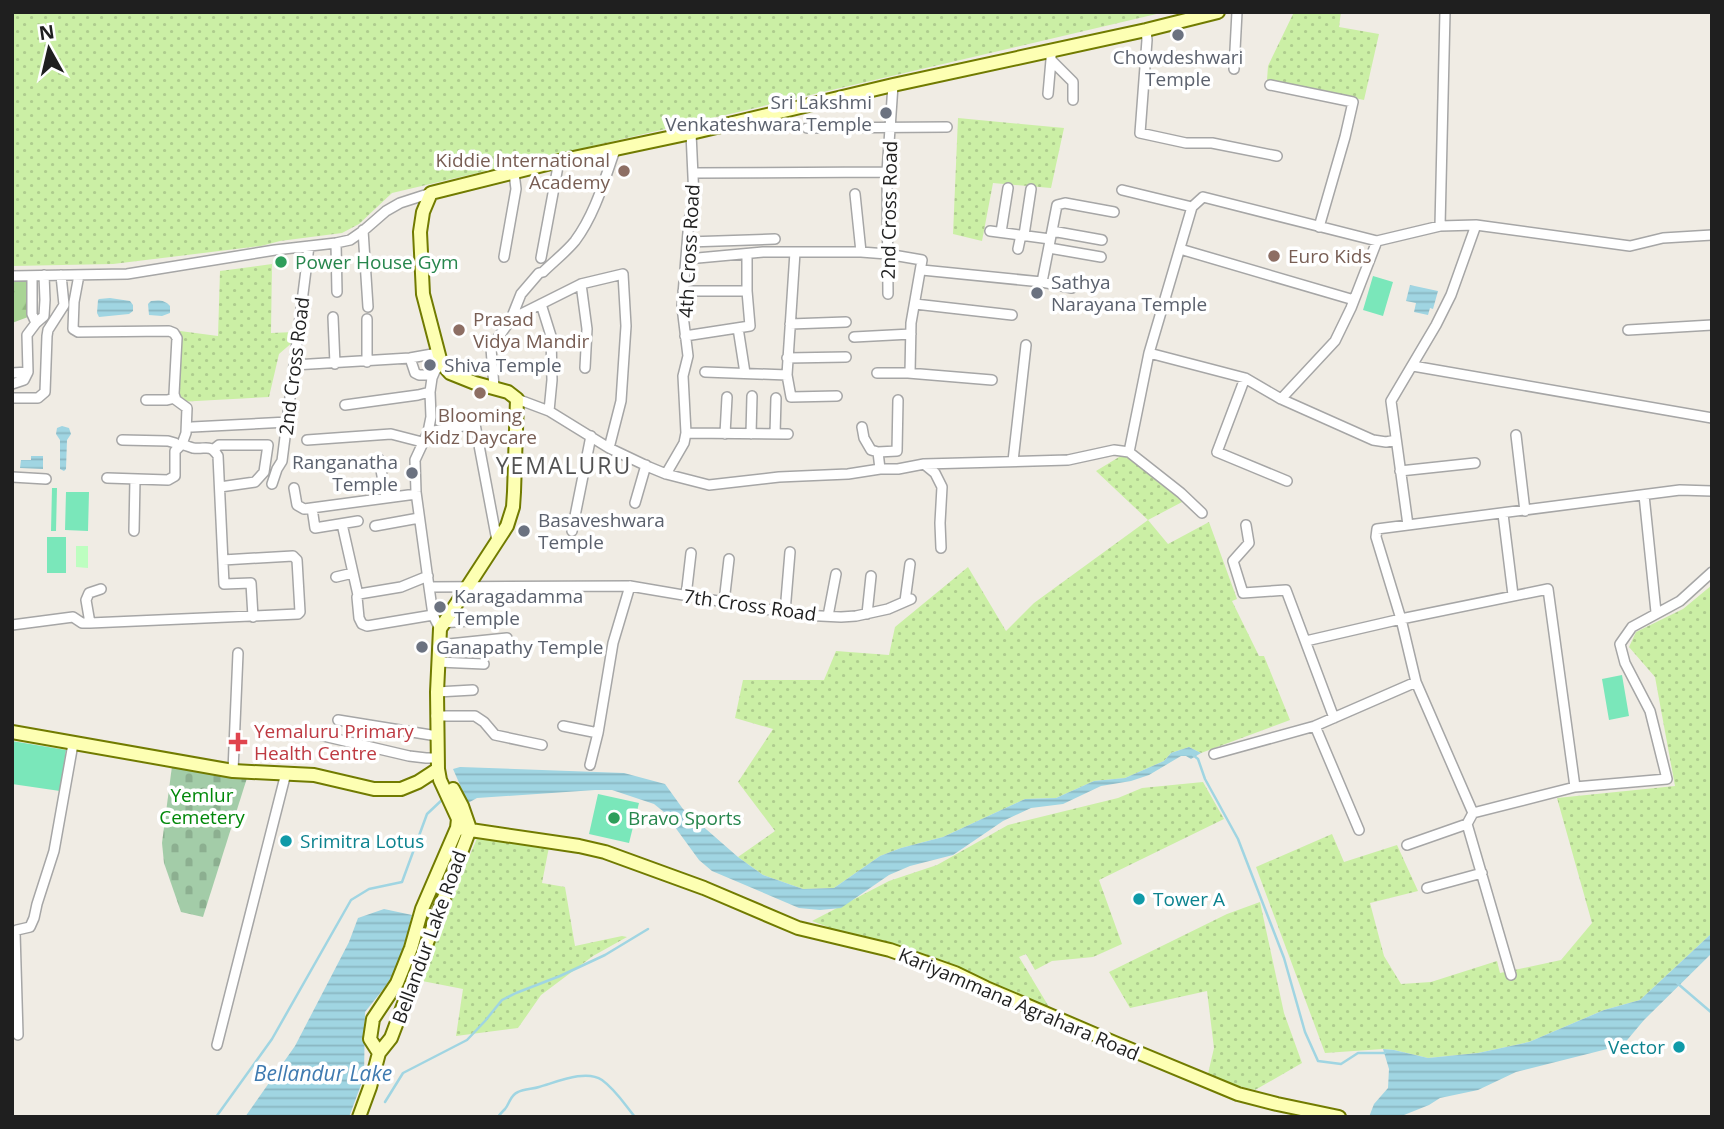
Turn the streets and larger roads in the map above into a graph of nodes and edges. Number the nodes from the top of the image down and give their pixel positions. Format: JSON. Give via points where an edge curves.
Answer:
{"nodes":[{"id":1,"x":1219,"y":12,"type":"edge"},
{"id":2,"x":1237,"y":12,"type":"edge"},
{"id":3,"x":1445,"y":12,"type":"edge"},
{"id":4,"x":1146,"y":30,"type":"junction"},
{"id":5,"x":1051,"y":55,"type":"junction"},
{"id":6,"x":1234,"y":69,"type":"dead end"},
{"id":7,"x":892,"y":85,"type":"junction"},
{"id":8,"x":1270,"y":85,"type":"dead end"},
{"id":9,"x":1048,"y":94,"type":"dead end"},
{"id":10,"x":1073,"y":100,"type":"dead end"},
{"id":11,"x":890,"y":127,"type":"junction"},
{"id":12,"x":947,"y":127,"type":"dead end"},
{"id":13,"x":807,"y":128,"type":"dead end"},
{"id":14,"x":691,"y":133,"type":"junction"},
{"id":15,"x":615,"y":150,"type":"junction"},
{"id":16,"x":1277,"y":156,"type":"dead end"},
{"id":17,"x":559,"y":161,"type":"junction"},
{"id":18,"x":887,"y":172,"type":"junction"},
{"id":19,"x":514,"y":173,"type":"junction"},
{"id":20,"x":693,"y":173,"type":"junction"},
{"id":21,"x":1008,"y":188,"type":"dead end"},
{"id":22,"x":1031,"y":189,"type":"dead end"},
{"id":23,"x":1122,"y":190,"type":"dead end"},
{"id":24,"x":431,"y":193,"type":"junction"},
{"id":25,"x":855,"y":194,"type":"dead end"},
{"id":26,"x":1192,"y":208,"type":"junction"},
{"id":27,"x":1114,"y":212,"type":"dead end"},
{"id":28,"x":1476,"y":225,"type":"junction"},
{"id":29,"x":1440,"y":226,"type":"junction"},
{"id":30,"x":1319,"y":227,"type":"junction"},
{"id":31,"x":363,"y":230,"type":"junction"},
{"id":32,"x":990,"y":230,"type":"dead end"},
{"id":33,"x":1001,"y":232,"type":"junction"},
{"id":34,"x":1022,"y":235,"type":"junction"},
{"id":35,"x":1712,"y":235,"type":"edge"},
{"id":36,"x":775,"y":239,"type":"dead end"},
{"id":37,"x":1050,"y":240,"type":"junction"},
{"id":38,"x":1102,"y":240,"type":"dead end"},
{"id":39,"x":1377,"y":241,"type":"junction"},
{"id":40,"x":688,"y":242,"type":"junction"},
{"id":41,"x":336,"y":243,"type":"junction"},
{"id":42,"x":309,"y":246,"type":"junction"},
{"id":43,"x":1018,"y":248,"type":"dead end"},
{"id":44,"x":1180,"y":248,"type":"junction"},
{"id":45,"x":795,"y":252,"type":"junction"},
{"id":46,"x":861,"y":252,"type":"junction"},
{"id":47,"x":747,"y":254,"type":"junction"},
{"id":48,"x":887,"y":254,"type":"junction"},
{"id":49,"x":504,"y":257,"type":"dead end"},
{"id":50,"x":1101,"y":257,"type":"dead end"},
{"id":51,"x":541,"y":258,"type":"dead end"},
{"id":52,"x":687,"y":259,"type":"junction"},
{"id":53,"x":922,"y":270,"type":"junction"},
{"id":54,"x":44,"y":275,"type":"junction"},
{"id":55,"x":61,"y":275,"type":"junction"},
{"id":56,"x":79,"y":275,"type":"junction"},
{"id":57,"x":12,"y":276,"type":"edge"},
{"id":58,"x":32,"y":276,"type":"junction"},
{"id":59,"x":1042,"y":282,"type":"junction"},
{"id":60,"x":581,"y":284,"type":"junction"},
{"id":61,"x":1072,"y":288,"type":"dead end"},
{"id":62,"x":683,"y":291,"type":"junction"},
{"id":63,"x":747,"y":291,"type":"junction"},
{"id":64,"x":337,"y":292,"type":"dead end"},
{"id":65,"x":888,"y":294,"type":"dead end"},
{"id":66,"x":1354,"y":300,"type":"junction"},
{"id":67,"x":541,"y":304,"type":"junction"},
{"id":68,"x":915,"y":304,"type":"junction"},
{"id":69,"x":64,"y":305,"type":"junction"},
{"id":70,"x":368,"y":307,"type":"dead end"},
{"id":71,"x":74,"y":309,"type":"junction"},
{"id":72,"x":1012,"y":315,"type":"dead end"},
{"id":73,"x":332,"y":317,"type":"dead end"},
{"id":74,"x":367,"y":319,"type":"dead end"},
{"id":75,"x":511,"y":319,"type":"junction"},
{"id":76,"x":846,"y":322,"type":"dead end"},
{"id":77,"x":36,"y":323,"type":"junction"},
{"id":78,"x":790,"y":324,"type":"junction"},
{"id":79,"x":1712,"y":325,"type":"edge"},
{"id":80,"x":738,"y":328,"type":"junction"},
{"id":81,"x":1628,"y":330,"type":"dead end"},
{"id":82,"x":911,"y":334,"type":"junction"},
{"id":83,"x":685,"y":336,"type":"junction"},
{"id":84,"x":854,"y":337,"type":"dead end"},
{"id":85,"x":1026,"y":345,"type":"dead end"},
{"id":86,"x":1149,"y":353,"type":"junction"},
{"id":87,"x":846,"y":357,"type":"dead end"},
{"id":88,"x":410,"y":358,"type":"junction"},
{"id":89,"x":440,"y":358,"type":"junction"},
{"id":90,"x":787,"y":358,"type":"junction"},
{"id":91,"x":367,"y":362,"type":"junction"},
{"id":92,"x":335,"y":364,"type":"junction"},
{"id":93,"x":295,"y":365,"type":"junction"},
{"id":94,"x":1413,"y":366,"type":"junction"},
{"id":95,"x":585,"y":368,"type":"dead end"},
{"id":96,"x":28,"y":372,"type":"junction"},
{"id":97,"x":705,"y":372,"type":"dead end"},
{"id":98,"x":12,"y":373,"type":"edge"},
{"id":99,"x":745,"y":373,"type":"junction"},
{"id":100,"x":877,"y":373,"type":"dead end"},
{"id":101,"x":908,"y":373,"type":"junction"},
{"id":102,"x":433,"y":375,"type":"junction"},
{"id":103,"x":787,"y":375,"type":"junction"},
{"id":104,"x":1245,"y":378,"type":"junction"},
{"id":105,"x":992,"y":380,"type":"dead end"},
{"id":106,"x":12,"y":384,"type":"edge"},
{"id":107,"x":494,"y":387,"type":"junction"},
{"id":108,"x":430,"y":392,"type":"junction"},
{"id":109,"x":752,"y":396,"type":"dead end"},
{"id":110,"x":837,"y":396,"type":"dead end"},
{"id":111,"x":727,"y":397,"type":"dead end"},
{"id":112,"x":12,"y":398,"type":"edge"},
{"id":113,"x":175,"y":398,"type":"junction"},
{"id":114,"x":776,"y":398,"type":"dead end"},
{"id":115,"x":517,"y":399,"type":"junction"},
{"id":116,"x":1281,"y":399,"type":"junction"},
{"id":117,"x":146,"y":400,"type":"dead end"},
{"id":118,"x":898,"y":400,"type":"dead end"},
{"id":119,"x":345,"y":405,"type":"dead end"},
{"id":120,"x":549,"y":411,"type":"junction"},
{"id":121,"x":1712,"y":418,"type":"edge"},
{"id":122,"x":288,"y":422,"type":"junction"},
{"id":123,"x":192,"y":427,"type":"dead end"},
{"id":124,"x":862,"y":427,"type":"dead end"},
{"id":125,"x":428,"y":432,"type":"junction"},
{"id":126,"x":686,"y":433,"type":"junction"},
{"id":127,"x":725,"y":434,"type":"junction"},
{"id":128,"x":751,"y":434,"type":"junction"},
{"id":129,"x":775,"y":434,"type":"junction"},
{"id":130,"x":788,"y":434,"type":"dead end"},
{"id":131,"x":1516,"y":435,"type":"dead end"},
{"id":132,"x":590,"y":436,"type":"junction"},
{"id":133,"x":122,"y":440,"type":"dead end"},
{"id":134,"x":307,"y":440,"type":"dead end"},
{"id":135,"x":1396,"y":440,"type":"junction"},
{"id":136,"x":422,"y":442,"type":"junction"},
{"id":137,"x":180,"y":445,"type":"junction"},
{"id":138,"x":609,"y":448,"type":"junction"},
{"id":139,"x":214,"y":449,"type":"junction"},
{"id":140,"x":878,"y":452,"type":"junction"},
{"id":141,"x":1129,"y":452,"type":"junction"},
{"id":142,"x":379,"y":459,"type":"dead end"},
{"id":143,"x":1013,"y":461,"type":"junction"},
{"id":144,"x":1475,"y":463,"type":"dead end"},
{"id":145,"x":924,"y":464,"type":"junction"},
{"id":146,"x":646,"y":465,"type":"junction"},
{"id":147,"x":880,"y":469,"type":"junction"},
{"id":148,"x":1400,"y":471,"type":"junction"},
{"id":149,"x":666,"y":474,"type":"junction"},
{"id":150,"x":12,"y":477,"type":"edge"},
{"id":151,"x":107,"y":478,"type":"dead end"},
{"id":152,"x":46,"y":479,"type":"dead end"},
{"id":153,"x":135,"y":479,"type":"junction"},
{"id":154,"x":1287,"y":481,"type":"dead end"},
{"id":155,"x":272,"y":484,"type":"dead end"},
{"id":156,"x":220,"y":487,"type":"junction"},
{"id":157,"x":294,"y":488,"type":"dead end"},
{"id":158,"x":1712,"y":491,"type":"edge"},
{"id":159,"x":416,"y":494,"type":"junction"},
{"id":160,"x":1644,"y":495,"type":"junction"},
{"id":161,"x":386,"y":498,"type":"junction"},
{"id":162,"x":635,"y":503,"type":"dead end"},
{"id":163,"x":312,"y":508,"type":"junction"},
{"id":164,"x":1525,"y":511,"type":"junction"},
{"id":165,"x":1202,"y":513,"type":"dead end"},
{"id":166,"x":1503,"y":514,"type":"junction"},
{"id":167,"x":419,"y":518,"type":"junction"},
{"id":168,"x":358,"y":522,"type":"dead end"},
{"id":169,"x":342,"y":524,"type":"junction"},
{"id":170,"x":1245,"y":525,"type":"dead end"},
{"id":171,"x":375,"y":526,"type":"dead end"},
{"id":172,"x":1408,"y":526,"type":"junction"},
{"id":173,"x":134,"y":531,"type":"dead end"},
{"id":174,"x":572,"y":531,"type":"dead end"},
{"id":175,"x":497,"y":541,"type":"junction"},
{"id":176,"x":941,"y":548,"type":"dead end"},
{"id":177,"x":790,"y":552,"type":"dead end"},
{"id":178,"x":691,"y":553,"type":"dead end"},
{"id":179,"x":729,"y":559,"type":"dead end"},
{"id":180,"x":223,"y":560,"type":"junction"},
{"id":181,"x":910,"y":564,"type":"dead end"},
{"id":182,"x":1712,"y":572,"type":"edge"},
{"id":183,"x":353,"y":573,"type":"junction"},
{"id":184,"x":835,"y":574,"type":"dead end"},
{"id":185,"x":428,"y":576,"type":"junction"},
{"id":186,"x":871,"y":576,"type":"dead end"},
{"id":187,"x":336,"y":577,"type":"dead end"},
{"id":188,"x":629,"y":586,"type":"junction"},
{"id":189,"x":429,"y":587,"type":"junction"},
{"id":190,"x":467,"y":588,"type":"junction"},
{"id":191,"x":101,"y":589,"type":"dead end"},
{"id":192,"x":358,"y":595,"type":"junction"},
{"id":193,"x":1513,"y":595,"type":"junction"},
{"id":194,"x":686,"y":596,"type":"junction"},
{"id":195,"x":724,"y":602,"type":"junction"},
{"id":196,"x":785,"y":612,"type":"junction"},
{"id":197,"x":1656,"y":612,"type":"junction"},
{"id":198,"x":867,"y":614,"type":"junction"},
{"id":199,"x":828,"y":616,"type":"junction"},
{"id":200,"x":253,"y":617,"type":"junction"},
{"id":201,"x":506,"y":618,"type":"dead end"},
{"id":202,"x":1401,"y":619,"type":"junction"},
{"id":203,"x":439,"y":622,"type":"junction"},
{"id":204,"x":90,"y":623,"type":"junction"},
{"id":205,"x":12,"y":625,"type":"edge"},
{"id":206,"x":507,"y":638,"type":"dead end"},
{"id":207,"x":1306,"y":641,"type":"junction"},
{"id":208,"x":439,"y":645,"type":"junction"},
{"id":209,"x":239,"y":653,"type":"dead end"},
{"id":210,"x":438,"y":662,"type":"junction"},
{"id":211,"x":484,"y":663,"type":"dead end"},
{"id":212,"x":1416,"y":682,"type":"junction"},
{"id":213,"x":473,"y":690,"type":"dead end"},
{"id":214,"x":437,"y":692,"type":"junction"},
{"id":215,"x":436,"y":716,"type":"junction"},
{"id":216,"x":1334,"y":718,"type":"junction"},
{"id":217,"x":338,"y":720,"type":"dead end"},
{"id":218,"x":563,"y":726,"type":"dead end"},
{"id":219,"x":1315,"y":726,"type":"junction"},
{"id":220,"x":12,"y":732,"type":"edge"},
{"id":221,"x":598,"y":733,"type":"junction"},
{"id":222,"x":315,"y":734,"type":"dead end"},
{"id":223,"x":437,"y":736,"type":"junction"},
{"id":224,"x":73,"y":744,"type":"junction"},
{"id":225,"x":542,"y":745,"type":"dead end"},
{"id":226,"x":1214,"y":754,"type":"dead end"},
{"id":227,"x":590,"y":765,"type":"dead end"},
{"id":228,"x":233,"y":771,"type":"junction"},
{"id":229,"x":440,"y":771,"type":"junction"},
{"id":230,"x":286,"y":774,"type":"junction"},
{"id":231,"x":1575,"y":786,"type":"junction"},
{"id":232,"x":1473,"y":813,"type":"junction"},
{"id":233,"x":463,"y":823,"type":"junction"},
{"id":234,"x":1467,"y":824,"type":"junction"},
{"id":235,"x":1359,"y":830,"type":"dead end"},
{"id":236,"x":1407,"y":845,"type":"dead end"},
{"id":237,"x":1482,"y":873,"type":"junction"},
{"id":238,"x":1426,"y":888,"type":"dead end"},
{"id":239,"x":1511,"y":975,"type":"dead end"},
{"id":240,"x":18,"y":1035,"type":"dead end"},
{"id":241,"x":217,"y":1045,"type":"dead end"},
{"id":242,"x":379,"y":1053,"type":"junction"},
{"id":243,"x":359,"y":1117,"type":"edge"},
{"id":244,"x":1339,"y":1117,"type":"edge"}],
"edges":[{"from":1,"to":4,"type":"street"},
{"from":2,"to":6,"type":"street"},
{"from":3,"to":29,"type":"street"},
{"from":4,"to":5,"type":"street"},
{"from":4,"to":16,"type":"street","via":[[1140,133]]},
{"from":5,"to":7,"type":"street"},
{"from":5,"to":9,"type":"street"},
{"from":5,"to":10,"type":"street","via":[[1073,82]]},
{"from":7,"to":11,"type":"street","name":"2nd Cross Road"},
{"from":7,"to":14,"type":"street"},
{"from":8,"to":30,"type":"street","via":[[1353,102]]},
{"from":11,"to":12,"type":"street"},
{"from":11,"to":13,"type":"street","name":"2nd Cross Road"},
{"from":11,"to":18,"type":"street","name":"2nd Cross Road"},
{"from":14,"to":15,"type":"street"},
{"from":14,"to":20,"type":"street"},
{"from":15,"to":17,"type":"street"},
{"from":15,"to":75,"type":"street","via":[[586,224],[573,244],[521,294]]},
{"from":17,"to":19,"type":"street"},
{"from":17,"to":51,"type":"street"},
{"from":18,"to":20,"type":"street","name":"4th Cross Road"},
{"from":18,"to":48,"type":"street","name":"2nd Cross Road"},
{"from":19,"to":24,"type":"street"},
{"from":19,"to":49,"type":"street","via":[[516,189]]},
{"from":20,"to":40,"type":"street","name":"4th Cross Road"},
{"from":21,"to":33,"type":"street"},
{"from":22,"to":34,"type":"street"},
{"from":23,"to":26,"type":"street"},
{"from":24,"to":31,"type":"street","via":[[400,203]]},
{"from":24,"to":89,"type":"street","via":[[420,232],[423,294]]},
{"from":25,"to":46,"type":"street","name":"2nd Cross Road"},
{"from":26,"to":30,"type":"street","via":[[1203,197]]},
{"from":26,"to":44,"type":"street"},
{"from":27,"to":37,"type":"street","via":[[1057,205]]},
{"from":28,"to":29,"type":"street"},
{"from":28,"to":35,"type":"street","via":[[1630,246],[1663,238]]},
{"from":28,"to":94,"type":"street","via":[[1451,295]]},
{"from":29,"to":39,"type":"street"},
{"from":30,"to":39,"type":"street"},
{"from":31,"to":41,"type":"street"},
{"from":31,"to":70,"type":"street"},
{"from":32,"to":33,"type":"street"},
{"from":33,"to":34,"type":"street"},
{"from":34,"to":37,"type":"street"},
{"from":34,"to":43,"type":"street"},
{"from":36,"to":40,"type":"street"},
{"from":37,"to":38,"type":"street"},
{"from":37,"to":50,"type":"street"},
{"from":37,"to":59,"type":"street"},
{"from":39,"to":66,"type":"street"},
{"from":40,"to":52,"type":"street","name":"4th Cross Road"},
{"from":41,"to":42,"type":"street"},
{"from":41,"to":64,"type":"street"},
{"from":42,"to":56,"type":"street","via":[[127,274]]},
{"from":42,"to":93,"type":"street","name":"2nd Cross Road"},
{"from":44,"to":66,"type":"street"},
{"from":44,"to":86,"type":"street"},
{"from":45,"to":46,"type":"street"},
{"from":45,"to":47,"type":"street"},
{"from":45,"to":78,"type":"street"},
{"from":46,"to":48,"type":"street"},
{"from":47,"to":52,"type":"street"},
{"from":47,"to":63,"type":"street"},
{"from":48,"to":53,"type":"street","via":[[922,260]]},
{"from":48,"to":65,"type":"street","name":"2nd Cross Road"},
{"from":52,"to":62,"type":"street","name":"4th Cross Road"},
{"from":53,"to":59,"type":"street"},
{"from":53,"to":68,"type":"street"},
{"from":54,"to":55,"type":"street"},
{"from":54,"to":58,"type":"street"},
{"from":54,"to":77,"type":"street","via":[[44,316]]},
{"from":55,"to":56,"type":"street"},
{"from":55,"to":69,"type":"street"},
{"from":56,"to":71,"type":"street"},
{"from":57,"to":58,"type":"street"},
{"from":58,"to":77,"type":"street"},
{"from":59,"to":61,"type":"street"},
{"from":60,"to":67,"type":"street"},
{"from":60,"to":95,"type":"street","via":[[587,329]]},
{"from":60,"to":138,"type":"street","via":[[623,274],[626,326],[621,401]]},
{"from":62,"to":63,"type":"street"},
{"from":62,"to":83,"type":"street","name":"4th Cross Road"},
{"from":63,"to":80,"type":"street","via":[[750,326]]},
{"from":66,"to":116,"type":"street","via":[[1335,341]]},
{"from":67,"to":75,"type":"street"},
{"from":67,"to":120,"type":"street","via":[[551,336]]},
{"from":68,"to":72,"type":"street"},
{"from":68,"to":82,"type":"street"},
{"from":69,"to":71,"type":"street"},
{"from":69,"to":112,"type":"street","via":[[48,330],[45,392],[38,398]]},
{"from":71,"to":113,"type":"street","via":[[73,328],[78,332],[174,333]]},
{"from":73,"to":92,"type":"street"},
{"from":74,"to":91,"type":"street"},
{"from":75,"to":107,"type":"street","via":[[491,348]]},
{"from":76,"to":78,"type":"street"},
{"from":77,"to":96,"type":"street","via":[[27,335]]},
{"from":78,"to":90,"type":"street"},
{"from":79,"to":81,"type":"street"},
{"from":80,"to":83,"type":"street"},
{"from":80,"to":99,"type":"street"},
{"from":82,"to":84,"type":"street"},
{"from":82,"to":101,"type":"street"},
{"from":83,"to":126,"type":"street","name":"4th Cross Road"},
{"from":85,"to":143,"type":"street"},
{"from":86,"to":104,"type":"street"},
{"from":86,"to":141,"type":"street"},
{"from":87,"to":90,"type":"street"},
{"from":88,"to":89,"type":"street"},
{"from":88,"to":91,"type":"street"},
{"from":88,"to":102,"type":"street","via":[[415,373]]},
{"from":89,"to":102,"type":"street"},
{"from":89,"to":107,"type":"street","via":[[450,373]]},
{"from":90,"to":103,"type":"street"},
{"from":91,"to":92,"type":"street"},
{"from":92,"to":93,"type":"street"},
{"from":93,"to":122,"type":"street","name":"2nd Cross Road"},
{"from":94,"to":121,"type":"street"},
{"from":94,"to":135,"type":"street","via":[[1391,401]]},
{"from":96,"to":98,"type":"street"},
{"from":96,"to":106,"type":"street","via":[[24,380]]},
{"from":97,"to":99,"type":"street"},
{"from":99,"to":103,"type":"street"},
{"from":100,"to":101,"type":"street"},
{"from":101,"to":105,"type":"street"},
{"from":102,"to":108,"type":"street"},
{"from":103,"to":110,"type":"street","via":[[791,397]]},
{"from":104,"to":116,"type":"street"},
{"from":104,"to":154,"type":"street","via":[[1217,452]]},
{"from":107,"to":115,"type":"street"},
{"from":108,"to":119,"type":"street"},
{"from":108,"to":125,"type":"street"},
{"from":109,"to":128,"type":"street"},
{"from":111,"to":127,"type":"street"},
{"from":113,"to":117,"type":"street"},
{"from":113,"to":137,"type":"street","via":[[187,408],[186,433]]},
{"from":114,"to":129,"type":"street"},
{"from":115,"to":120,"type":"street"},
{"from":115,"to":175,"type":"street","via":[[513,507]]},
{"from":116,"to":135,"type":"street","via":[[1373,440]]},
{"from":118,"to":140,"type":"street","via":[[897,451]]},
{"from":120,"to":132,"type":"street"},
{"from":122,"to":123,"type":"street"},
{"from":122,"to":155,"type":"street","name":"2nd Cross Road","via":[[282,461]]},
{"from":124,"to":140,"type":"street","via":[[871,450]]},
{"from":125,"to":136,"type":"street"},
{"from":125,"to":175,"type":"street","via":[[475,424]]},
{"from":126,"to":127,"type":"street"},
{"from":126,"to":149,"type":"street","name":"4th Cross Road"},
{"from":127,"to":128,"type":"street"},
{"from":128,"to":129,"type":"street"},
{"from":129,"to":130,"type":"street"},
{"from":131,"to":164,"type":"street"},
{"from":132,"to":138,"type":"street"},
{"from":132,"to":174,"type":"street"},
{"from":133,"to":137,"type":"street"},
{"from":134,"to":136,"type":"street","via":[[391,434]]},
{"from":135,"to":148,"type":"street"},
{"from":136,"to":159,"type":"street","via":[[415,460]]},
{"from":137,"to":139,"type":"street"},
{"from":137,"to":153,"type":"street","via":[[174,451],[175,476]]},
{"from":138,"to":146,"type":"street"},
{"from":139,"to":156,"type":"street"},
{"from":139,"to":156,"type":"street","via":[[219,445],[268,445],[264,472],[256,482]]},
{"from":140,"to":147,"type":"street"},
{"from":141,"to":143,"type":"street"},
{"from":141,"to":165,"type":"street"},
{"from":142,"to":161,"type":"street"},
{"from":143,"to":145,"type":"street"},
{"from":144,"to":148,"type":"street"},
{"from":145,"to":147,"type":"street"},
{"from":145,"to":176,"type":"street","via":[[942,487]]},
{"from":146,"to":149,"type":"street"},
{"from":146,"to":162,"type":"street"},
{"from":147,"to":149,"type":"street","via":[[709,485]]},
{"from":148,"to":172,"type":"street"},
{"from":150,"to":152,"type":"street"},
{"from":151,"to":153,"type":"street"},
{"from":153,"to":173,"type":"street"},
{"from":156,"to":180,"type":"street"},
{"from":157,"to":163,"type":"street","via":[[297,505]]},
{"from":158,"to":160,"type":"street"},
{"from":159,"to":161,"type":"street"},
{"from":159,"to":167,"type":"street"},
{"from":160,"to":164,"type":"street"},
{"from":160,"to":197,"type":"street"},
{"from":161,"to":163,"type":"street"},
{"from":163,"to":169,"type":"street","via":[[315,528]]},
{"from":164,"to":166,"type":"street"},
{"from":166,"to":172,"type":"street"},
{"from":166,"to":193,"type":"street"},
{"from":167,"to":171,"type":"street"},
{"from":167,"to":185,"type":"street"},
{"from":168,"to":169,"type":"street"},
{"from":169,"to":183,"type":"street"},
{"from":170,"to":207,"type":"street","via":[[1249,543],[1233,561],[1243,593],[1286,590]]},
{"from":172,"to":202,"type":"street","via":[[1377,529],[1376,533]]},
{"from":175,"to":190,"type":"street"},
{"from":177,"to":196,"type":"street"},
{"from":178,"to":194,"type":"street"},
{"from":179,"to":195,"type":"street"},
{"from":180,"to":200,"type":"street","via":[[224,584],[251,583]]},
{"from":180,"to":200,"type":"street","via":[[293,556],[297,560],[300,612]]},
{"from":181,"to":198,"type":"street","name":"7th Cross Road","via":[[908,600]]},
{"from":182,"to":197,"type":"street","via":[[1680,601]]},
{"from":183,"to":187,"type":"street"},
{"from":183,"to":192,"type":"street"},
{"from":184,"to":199,"type":"street"},
{"from":185,"to":189,"type":"street"},
{"from":185,"to":192,"type":"street","via":[[401,587]]},
{"from":186,"to":198,"type":"street"},
{"from":188,"to":190,"type":"street","name":"7th Cross Road"},
{"from":188,"to":194,"type":"street","name":"7th Cross Road"},
{"from":188,"to":221,"type":"street","via":[[613,643]]},
{"from":189,"to":190,"type":"street","name":"7th Cross Road"},
{"from":189,"to":203,"type":"street"},
{"from":190,"to":203,"type":"street"},
{"from":191,"to":204,"type":"street","via":[[89,593],[86,600]]},
{"from":192,"to":203,"type":"street","via":[[359,618],[367,626]]},
{"from":193,"to":202,"type":"street"},
{"from":193,"to":231,"type":"street","via":[[1548,589]]},
{"from":194,"to":195,"type":"street","name":"7th Cross Road"},
{"from":195,"to":196,"type":"street","name":"7th Cross Road"},
{"from":196,"to":199,"type":"street","name":"7th Cross Road"},
{"from":197,"to":231,"type":"street","via":[[1632,626],[1620,644],[1650,711],[1667,779]]},
{"from":198,"to":199,"type":"street","name":"7th Cross Road"},
{"from":200,"to":204,"type":"street"},
{"from":201,"to":203,"type":"street"},
{"from":202,"to":207,"type":"street"},
{"from":202,"to":212,"type":"street"},
{"from":203,"to":208,"type":"street"},
{"from":204,"to":205,"type":"street","via":[[73,617]]},
{"from":206,"to":208,"type":"street"},
{"from":207,"to":216,"type":"street"},
{"from":208,"to":210,"type":"street"},
{"from":209,"to":228,"type":"street"},
{"from":210,"to":211,"type":"street"},
{"from":210,"to":214,"type":"street"},
{"from":212,"to":216,"type":"street"},
{"from":212,"to":232,"type":"street"},
{"from":213,"to":214,"type":"street"},
{"from":214,"to":215,"type":"street"},
{"from":215,"to":223,"type":"street"},
{"from":215,"to":225,"type":"street","via":[[475,716],[495,735]]},
{"from":216,"to":219,"type":"street"},
{"from":217,"to":223,"type":"street"},
{"from":218,"to":221,"type":"street"},
{"from":219,"to":226,"type":"street"},
{"from":219,"to":235,"type":"street"},
{"from":220,"to":224,"type":"street"},
{"from":221,"to":227,"type":"street"},
{"from":222,"to":229,"type":"street","via":[[426,758]]},
{"from":223,"to":229,"type":"street"},
{"from":224,"to":228,"type":"street"},
{"from":224,"to":240,"type":"street","via":[[54,851],[34,918],[30,927],[15,932]]},
{"from":228,"to":230,"type":"street"},
{"from":229,"to":230,"type":"street","via":[[401,789]]},
{"from":229,"to":233,"type":"street"},
{"from":230,"to":241,"type":"street"},
{"from":231,"to":232,"type":"street"},
{"from":232,"to":234,"type":"street"},
{"from":233,"to":242,"type":"street","name":"Bellandur Lake Road","via":[[391,1038]]},
{"from":233,"to":242,"type":"street","name":"Bellandur Lake Road","via":[[445,853],[397,983],[373,1019],[370,1039]]},
{"from":233,"to":244,"type":"street","name":"Kariyammana Agrahara Road","via":[[605,852],[798,928],[890,950],[955,973],[1238,1094]]},
{"from":234,"to":236,"type":"street"},
{"from":234,"to":237,"type":"street"},
{"from":237,"to":238,"type":"street"},
{"from":237,"to":239,"type":"street"},
{"from":242,"to":243,"type":"street","name":"Bellandur Lake Road"}]}
